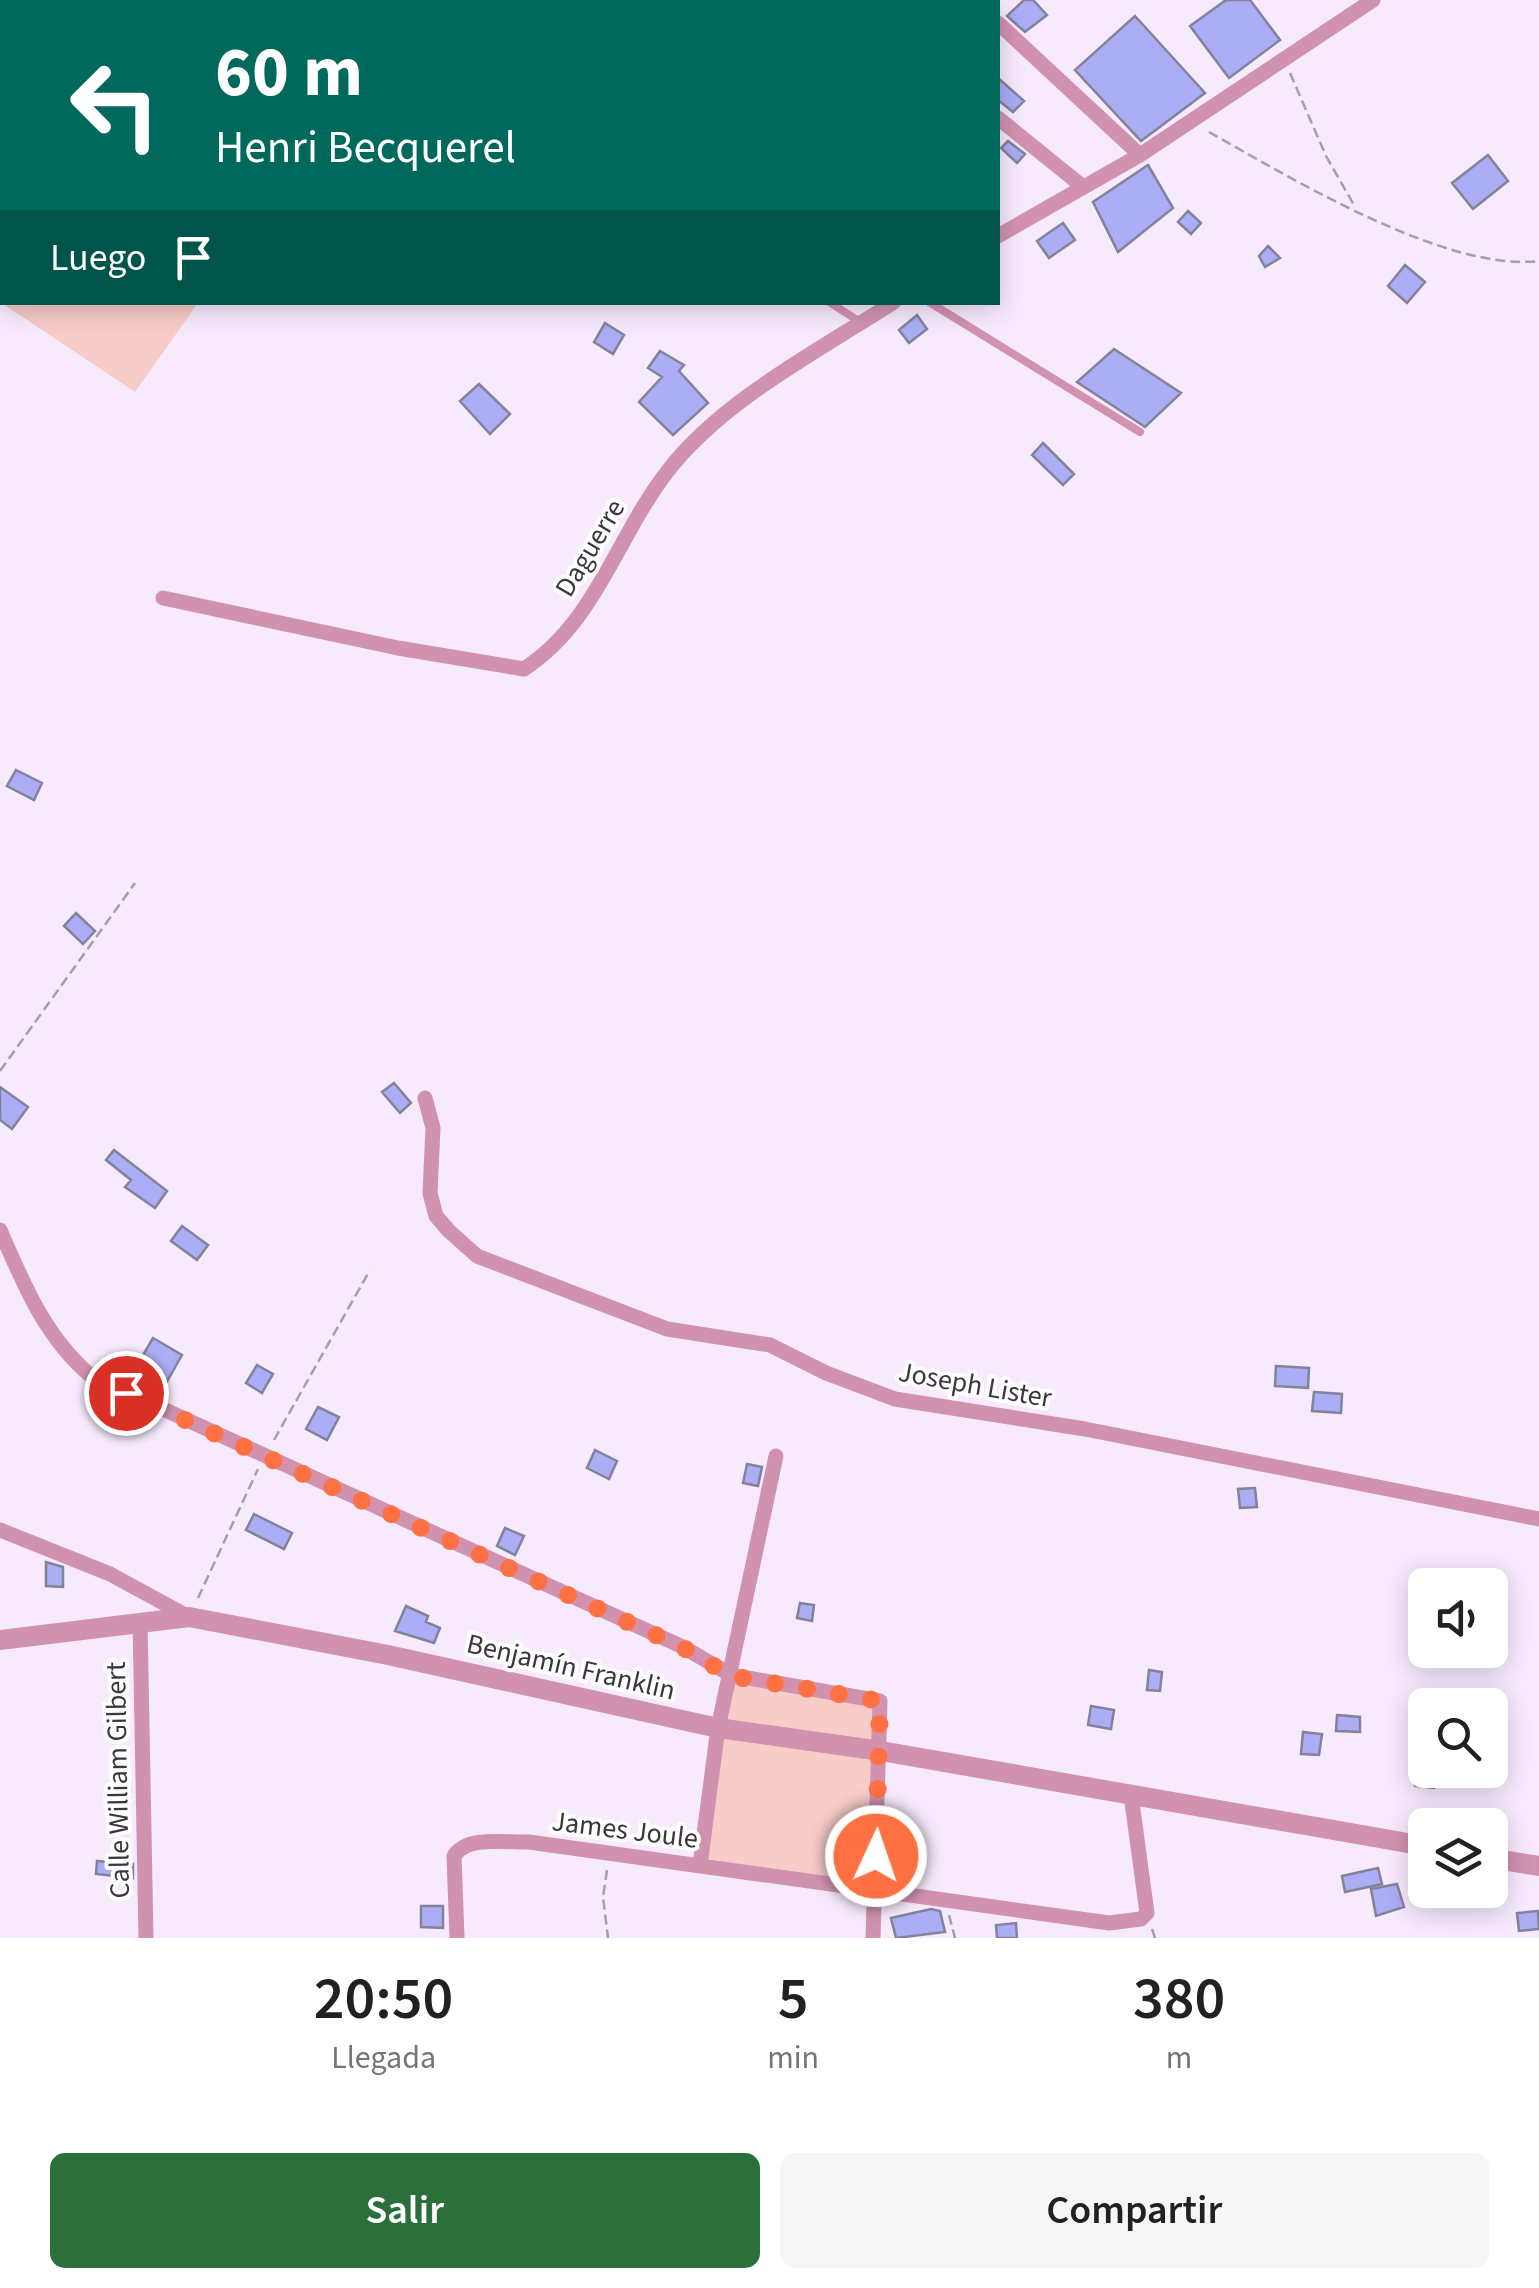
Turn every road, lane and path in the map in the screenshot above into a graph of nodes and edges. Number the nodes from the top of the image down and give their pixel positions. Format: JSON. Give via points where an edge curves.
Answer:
{"nodes":[{"id":1,"x":1373,"y":0,"type":"edge"},
{"id":2,"x":1000,"y":25,"type":"edge"},
{"id":3,"x":1282,"y":58,"type":"junction"},
{"id":4,"x":1000,"y":120,"type":"edge"},
{"id":5,"x":1190,"y":121,"type":"junction"},
{"id":6,"x":1140,"y":155,"type":"junction"},
{"id":7,"x":1082,"y":186,"type":"junction"},
{"id":8,"x":1356,"y":208,"type":"junction"},
{"id":9,"x":1000,"y":235,"type":"edge"},
{"id":10,"x":1539,"y":261,"type":"edge"},
{"id":11,"x":834,"y":305,"type":"edge"},
{"id":12,"x":889,"y":305,"type":"edge"},
{"id":13,"x":933,"y":305,"type":"edge"},
{"id":14,"x":862,"y":323,"type":"junction"},
{"id":15,"x":1140,"y":432,"type":"dead end"},
{"id":16,"x":163,"y":598,"type":"dead end"},
{"id":17,"x":135,"y":883,"type":"dead end"},
{"id":18,"x":0,"y":1071,"type":"edge"},
{"id":19,"x":425,"y":1098,"type":"dead end"},
{"id":20,"x":0,"y":1230,"type":"edge"},
{"id":21,"x":776,"y":1456,"type":"dead end"},
{"id":22,"x":1539,"y":1520,"type":"edge"},
{"id":23,"x":0,"y":1530,"type":"edge"},
{"id":24,"x":189,"y":1617,"type":"junction"},
{"id":25,"x":140,"y":1621,"type":"junction"},
{"id":26,"x":0,"y":1640,"type":"edge"},
{"id":27,"x":731,"y":1676,"type":"junction"},
{"id":28,"x":718,"y":1728,"type":"junction"},
{"id":29,"x":881,"y":1751,"type":"junction"},
{"id":30,"x":1131,"y":1795,"type":"junction"},
{"id":31,"x":1408,"y":1843,"type":"edge"},
{"id":32,"x":610,"y":1852,"type":"junction"},
{"id":33,"x":1508,"y":1861,"type":"edge"},
{"id":34,"x":700,"y":1865,"type":"junction"},
{"id":35,"x":1539,"y":1866,"type":"edge"},
{"id":36,"x":874,"y":1891,"type":"junction"},
{"id":37,"x":146,"y":1938,"type":"edge"},
{"id":38,"x":457,"y":1938,"type":"edge"},
{"id":39,"x":608,"y":1938,"type":"edge"},
{"id":40,"x":873,"y":1938,"type":"edge"}],
"edges":[{"from":1,"to":3,"type":"street"},
{"from":2,"to":6,"type":"street"},
{"from":3,"to":5,"type":"street"},
{"from":3,"to":8,"type":"path"},
{"from":4,"to":7,"type":"street"},
{"from":5,"to":6,"type":"street"},
{"from":5,"to":8,"type":"path"},
{"from":6,"to":7,"type":"street"},
{"from":7,"to":9,"type":"street"},
{"from":8,"to":10,"type":"path","via":[[1487,259]]},
{"from":11,"to":14,"type":"lane"},
{"from":12,"to":14,"type":"street","name":"Daguerre"},
{"from":13,"to":15,"type":"lane"},
{"from":14,"to":16,"type":"street","name":"Daguerre","via":[[711,424],[667,471],[599,590],[524,669]]},
{"from":17,"to":18,"type":"path"},
{"from":19,"to":22,"type":"street","name":"Joseph Lister","via":[[434,1128],[430,1193],[449,1231],[477,1256],[650,1322],[770,1345],[895,1400],[1085,1429]]},
{"from":20,"to":27,"type":"street","via":[[44,1325],[91,1376],[682,1647]]},
{"from":21,"to":27,"type":"street"},
{"from":23,"to":24,"type":"street","via":[[110,1574]]},
{"from":24,"to":25,"type":"street","name":"Benjamín Franklin"},
{"from":24,"to":28,"type":"street","name":"Benjamín Franklin"},
{"from":25,"to":26,"type":"street","name":"Benjamín Franklin"},
{"from":25,"to":37,"type":"street","name":"Calle William Gilbert"},
{"from":27,"to":28,"type":"street"},
{"from":27,"to":29,"type":"street","via":[[880,1701]]},
{"from":28,"to":29,"type":"street","name":"Benjamín Franklin"},
{"from":28,"to":34,"type":"street"},
{"from":29,"to":30,"type":"street","name":"Benjamín Franklin"},
{"from":29,"to":36,"type":"street"},
{"from":30,"to":31,"type":"street","name":"Benjamín Franklin"},
{"from":30,"to":36,"type":"street","name":"James Joule","via":[[1148,1913],[1141,1919],[1109,1922]]},
{"from":32,"to":34,"type":"street","name":"James Joule"},
{"from":32,"to":38,"type":"street","name":"James Joule","via":[[529,1842],[460,1847],[454,1856]]},
{"from":32,"to":39,"type":"path","via":[[603,1896]]},
{"from":33,"to":35,"type":"street"},
{"from":34,"to":36,"type":"street","name":"James Joule"},
{"from":36,"to":40,"type":"street"}]}
